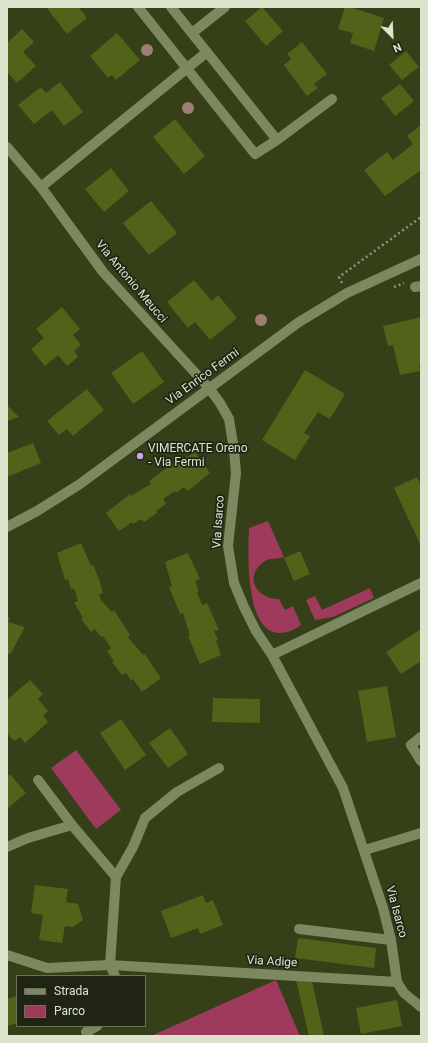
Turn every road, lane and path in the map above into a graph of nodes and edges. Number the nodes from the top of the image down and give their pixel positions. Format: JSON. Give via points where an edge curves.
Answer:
{"nodes":[{"id":1,"x":138,"y":7,"type":"edge"},
{"id":2,"x":171,"y":7,"type":"edge"},
{"id":3,"x":225,"y":7,"type":"edge"},
{"id":4,"x":192,"y":33,"type":"junction"},
{"id":5,"x":207,"y":52,"type":"junction"},
{"id":6,"x":187,"y":67,"type":"junction"},
{"id":7,"x":332,"y":99,"type":"dead end"},
{"id":8,"x":277,"y":140,"type":"junction"},
{"id":9,"x":7,"y":147,"type":"edge"},
{"id":10,"x":41,"y":187,"type":"junction"},
{"id":11,"x":421,"y":218,"type":"edge"},
{"id":12,"x":421,"y":259,"type":"edge"},
{"id":13,"x":339,"y":277,"type":"dead end"},
{"id":14,"x":209,"y":388,"type":"junction"},
{"id":15,"x":7,"y":527,"type":"edge"},
{"id":16,"x":421,"y":583,"type":"edge"},
{"id":17,"x":272,"y":655,"type":"junction"},
{"id":18,"x":421,"y":737,"type":"edge"},
{"id":19,"x":421,"y":761,"type":"edge"},
{"id":20,"x":219,"y":768,"type":"dead end"},
{"id":21,"x":38,"y":780,"type":"dead end"},
{"id":22,"x":72,"y":825,"type":"junction"},
{"id":23,"x":421,"y":833,"type":"edge"},
{"id":24,"x":7,"y":847,"type":"edge"},
{"id":25,"x":365,"y":850,"type":"junction"},
{"id":26,"x":116,"y":877,"type":"junction"},
{"id":27,"x":299,"y":929,"type":"dead end"},
{"id":28,"x":391,"y":940,"type":"junction"},
{"id":29,"x":7,"y":955,"type":"edge"},
{"id":30,"x":110,"y":965,"type":"junction"},
{"id":31,"x":115,"y":975,"type":"edge"},
{"id":32,"x":397,"y":982,"type":"junction"},
{"id":33,"x":421,"y":1007,"type":"edge"},
{"id":34,"x":95,"y":1027,"type":"edge"},
{"id":35,"x":88,"y":1036,"type":"edge"}],
"edges":[{"from":1,"to":6,"type":"street"},
{"from":2,"to":4,"type":"street"},
{"from":3,"to":4,"type":"street"},
{"from":4,"to":5,"type":"street"},
{"from":5,"to":6,"type":"street"},
{"from":5,"to":8,"type":"street"},
{"from":6,"to":8,"type":"street","via":[[255,154]]},
{"from":6,"to":10,"type":"street"},
{"from":7,"to":8,"type":"street"},
{"from":9,"to":10,"type":"street","name":"Via Antonio Meucci"},
{"from":10,"to":14,"type":"street","name":"Via Antonio Meucci","via":[[103,272]]},
{"from":11,"to":13,"type":"path"},
{"from":12,"to":14,"type":"street","name":"Via Enrico Fermi","via":[[324,306]]},
{"from":14,"to":15,"type":"street","name":"Via Enrico Fermi","via":[[80,484]]},
{"from":14,"to":17,"type":"street","name":"Via Isarco","via":[[228,419],[234,450],[236,473],[228,546],[234,583],[247,613]]},
{"from":16,"to":17,"type":"street"},
{"from":17,"to":25,"type":"street","name":"Via Isarco","via":[[343,788]]},
{"from":18,"to":19,"type":"street","via":[[411,745]]},
{"from":20,"to":26,"type":"street","via":[[177,792],[145,818],[133,847]]},
{"from":21,"to":22,"type":"street"},
{"from":22,"to":24,"type":"street"},
{"from":22,"to":26,"type":"street"},
{"from":23,"to":25,"type":"street"},
{"from":25,"to":28,"type":"street","name":"Via Isarco"},
{"from":26,"to":30,"type":"street"},
{"from":27,"to":28,"type":"street"},
{"from":28,"to":32,"type":"street","name":"Via Isarco"},
{"from":29,"to":30,"type":"street","name":"Via Adige","via":[[47,968]]},
{"from":30,"to":31,"type":"street"},
{"from":30,"to":32,"type":"street","name":"Via Adige"},
{"from":32,"to":33,"type":"street","via":[[404,993]]},
{"from":34,"to":35,"type":"street","via":[[86,1032]]}]}
